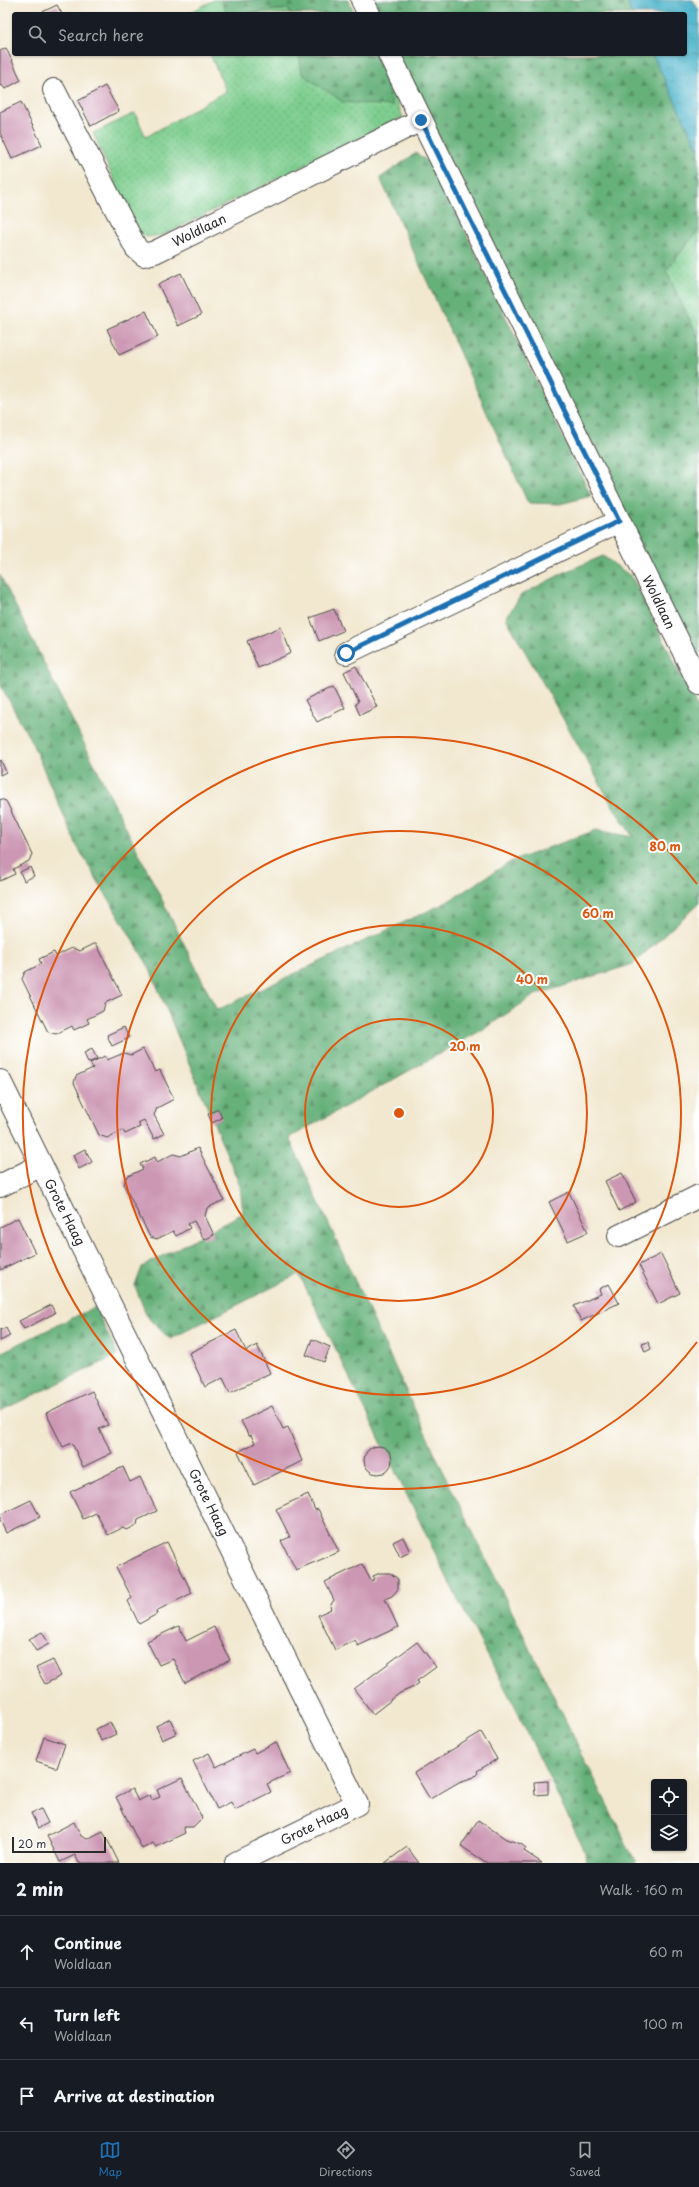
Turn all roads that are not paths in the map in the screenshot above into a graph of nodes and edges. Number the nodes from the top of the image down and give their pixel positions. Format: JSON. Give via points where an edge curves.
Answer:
{"nodes":[{"id":1,"x":362,"y":0,"type":"edge"},
{"id":2,"x":368,"y":12,"type":"edge"},
{"id":3,"x":390,"y":56,"type":"edge"},
{"id":4,"x":54,"y":90,"type":"dead end"},
{"id":5,"x":421,"y":120,"type":"junction"},
{"id":6,"x":619,"y":521,"type":"junction"},
{"id":7,"x":346,"y":653,"type":"dead end"},
{"id":8,"x":699,"y":683,"type":"edge"},
{"id":9,"x":0,"y":1081,"type":"edge"},
{"id":10,"x":42,"y":1166,"type":"junction"},
{"id":11,"x":0,"y":1186,"type":"edge"},
{"id":12,"x":699,"y":1196,"type":"edge"},
{"id":13,"x":618,"y":1236,"type":"dead end"},
{"id":14,"x":236,"y":1863,"type":"edge"}],
"edges":[{"from":1,"to":2,"type":"street"},
{"from":3,"to":5,"type":"street","name":"Woldlaan"},
{"from":4,"to":5,"type":"street","name":"Woldlaan","via":[[136,248],[144,255],[155,252]]},
{"from":5,"to":6,"type":"street","name":"Woldlaan"},
{"from":6,"to":7,"type":"street"},
{"from":6,"to":8,"type":"street","name":"Woldlaan"},
{"from":9,"to":10,"type":"street","name":"Grote Haag"},
{"from":10,"to":11,"type":"street"},
{"from":10,"to":14,"type":"street","name":"Grote Haag","via":[[357,1804]]},
{"from":12,"to":13,"type":"street"}]}
